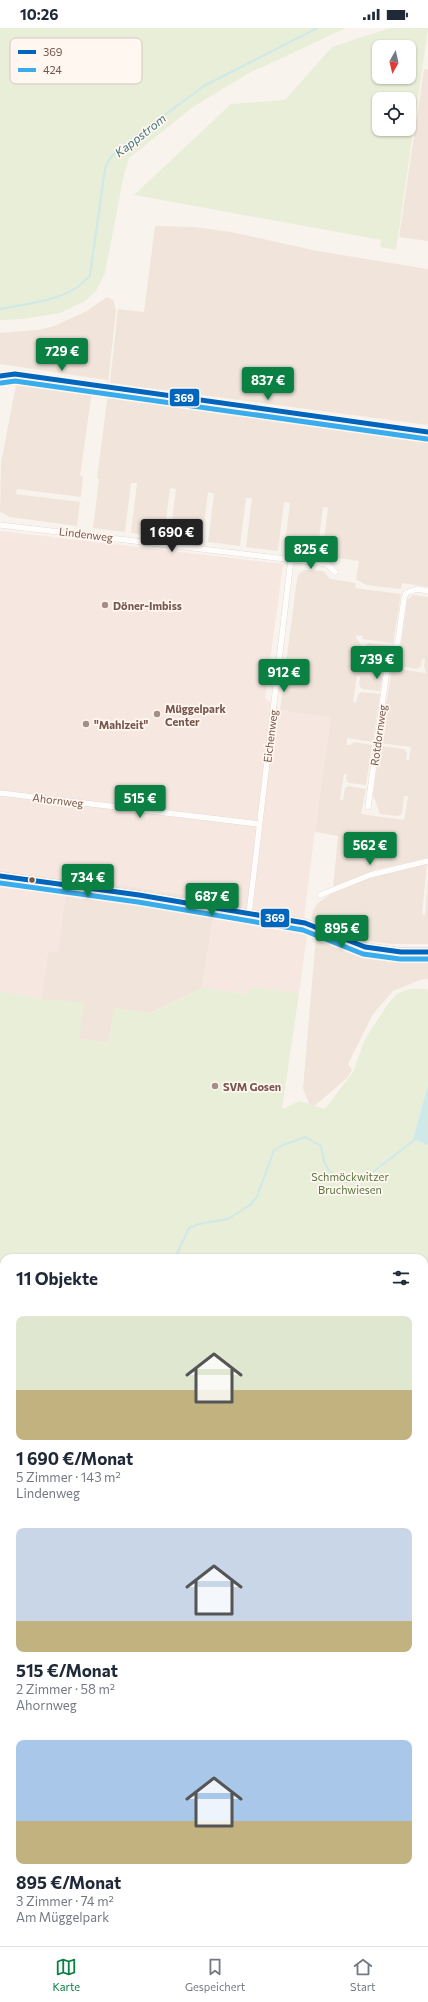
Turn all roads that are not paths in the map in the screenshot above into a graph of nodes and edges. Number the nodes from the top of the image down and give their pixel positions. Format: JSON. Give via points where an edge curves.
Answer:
{"nodes":[{"id":1,"x":0,"y":376,"type":"edge"},
{"id":2,"x":428,"y":432,"type":"edge"},
{"id":3,"x":0,"y":524,"type":"edge"},
{"id":4,"x":291,"y":559,"type":"junction"},
{"id":5,"x":335,"y":572,"type":"dead end"},
{"id":6,"x":428,"y":591,"type":"edge"},
{"id":7,"x":0,"y":793,"type":"edge"},
{"id":8,"x":368,"y":807,"type":"dead end"},
{"id":9,"x":259,"y":824,"type":"junction"},
{"id":10,"x":428,"y":861,"type":"edge"},
{"id":11,"x":0,"y":876,"type":"edge"},
{"id":12,"x":320,"y":895,"type":"dead end"},
{"id":13,"x":249,"y":914,"type":"junction"},
{"id":14,"x":428,"y":952,"type":"edge"}],
"edges":[{"from":1,"to":2,"type":"street","via":[[16,374]]},
{"from":3,"to":4,"type":"street","name":"Lindenweg"},
{"from":4,"to":5,"type":"street","name":"Lindenweg","via":[[327,564]]},
{"from":4,"to":9,"type":"street","name":"Eichenweg"},
{"from":6,"to":8,"type":"street","name":"Rotdornweg","via":[[411,590],[406,593],[404,599],[398,641],[387,669]]},
{"from":7,"to":9,"type":"street","name":"Ahornweg"},
{"from":9,"to":13,"type":"street","name":"Eichenweg"},
{"from":10,"to":12,"type":"street","via":[[370,875]]},
{"from":11,"to":13,"type":"main road"},
{"from":13,"to":14,"type":"main road","via":[[305,923],[365,948]]}]}
